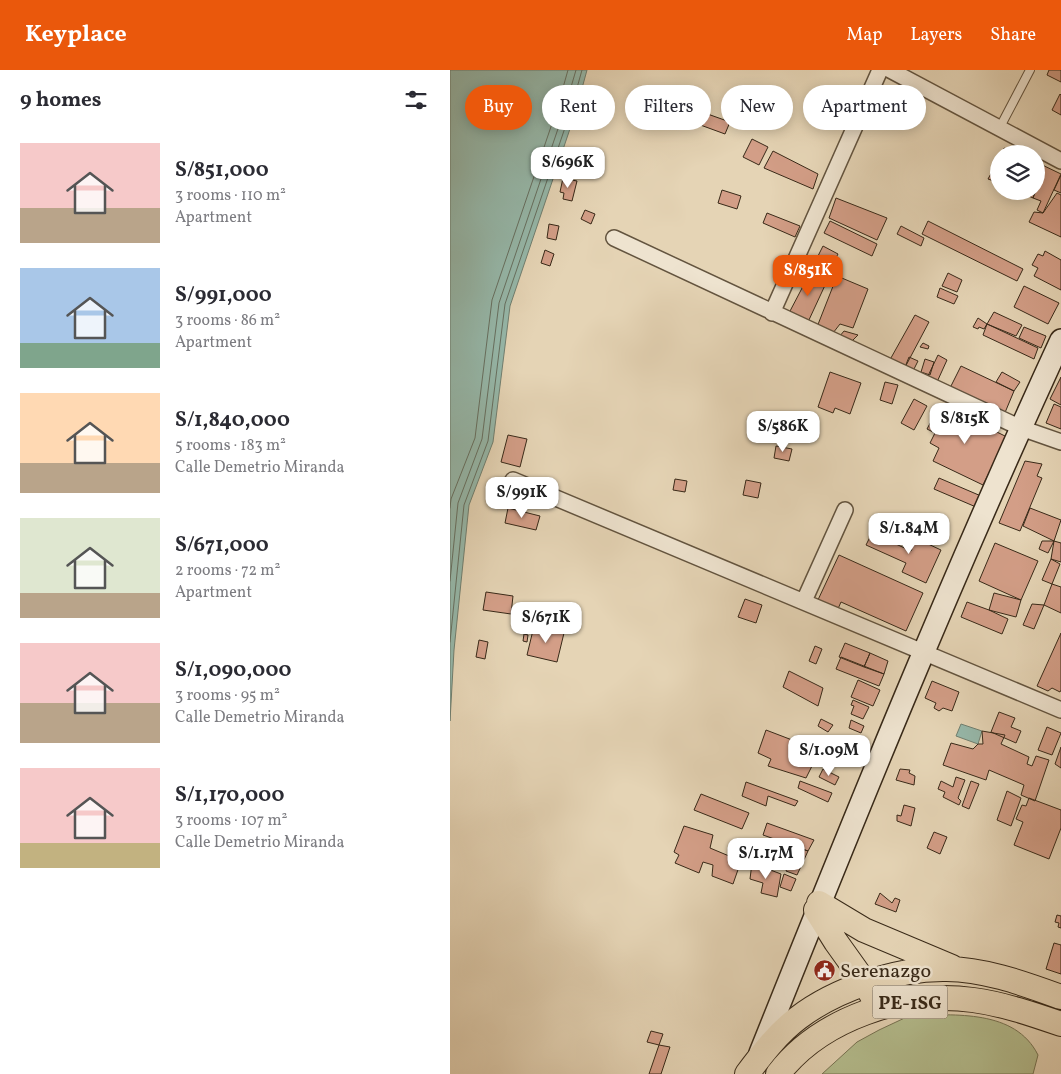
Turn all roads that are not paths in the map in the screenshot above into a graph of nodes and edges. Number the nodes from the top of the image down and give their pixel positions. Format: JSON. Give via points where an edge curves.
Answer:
{"nodes":[{"id":1,"x":880,"y":70,"type":"edge"},
{"id":2,"x":890,"y":70,"type":"edge"},
{"id":3,"x":1030,"y":70,"type":"edge"},
{"id":4,"x":1000,"y":129,"type":"junction"},
{"id":5,"x":1061,"y":161,"type":"edge"},
{"id":6,"x":614,"y":238,"type":"dead end"},
{"id":7,"x":772,"y":313,"type":"junction"},
{"id":8,"x":1061,"y":340,"type":"edge"},
{"id":9,"x":1020,"y":428,"type":"junction"},
{"id":10,"x":1061,"y":442,"type":"edge"},
{"id":11,"x":514,"y":480,"type":"dead end"},
{"id":12,"x":845,"y":510,"type":"dead end"},
{"id":13,"x":804,"y":601,"type":"junction"},
{"id":14,"x":923,"y":653,"type":"junction"},
{"id":15,"x":1061,"y":709,"type":"edge"},
{"id":16,"x":818,"y":906,"type":"junction"},
{"id":17,"x":958,"y":970,"type":"junction"},
{"id":18,"x":866,"y":984,"type":"junction"},
{"id":19,"x":1061,"y":997,"type":"edge"},
{"id":20,"x":878,"y":1008,"type":"junction"},
{"id":21,"x":1061,"y":1024,"type":"edge"},
{"id":22,"x":752,"y":1067,"type":"edge"},
{"id":23,"x":778,"y":1074,"type":"edge"}],
"edges":[{"from":1,"to":7,"type":"street"},
{"from":2,"to":4,"type":"street"},
{"from":3,"to":4,"type":"lane"},
{"from":4,"to":5,"type":"street"},
{"from":6,"to":7,"type":"street"},
{"from":7,"to":9,"type":"street"},
{"from":8,"to":9,"type":"main road"},
{"from":9,"to":10,"type":"street"},
{"from":9,"to":14,"type":"main road"},
{"from":11,"to":13,"type":"street"},
{"from":12,"to":13,"type":"street"},
{"from":13,"to":14,"type":"street"},
{"from":14,"to":15,"type":"street"},
{"from":14,"to":16,"type":"main road"},
{"from":16,"to":17,"type":"main road","via":[[864,930]]},
{"from":16,"to":18,"type":"main road","via":[[836,942]]},
{"from":16,"to":22,"type":"main road"},
{"from":17,"to":18,"type":"main road","number":"PE-1SG","via":[[904,973]]},
{"from":17,"to":19,"type":"main road","number":"PE-1SG","via":[[1004,978]]},
{"from":18,"to":20,"type":"main road"},
{"from":18,"to":22,"type":"main road","number":"PE-1SG","via":[[822,1002],[802,1015]]},
{"from":20,"to":21,"type":"main road","number":"PE-1SG","via":[[935,999],[972,1000],[1012,1008]]},
{"from":20,"to":23,"type":"main road","number":"PE-1SG","via":[[829,1030],[801,1049]]}]}
